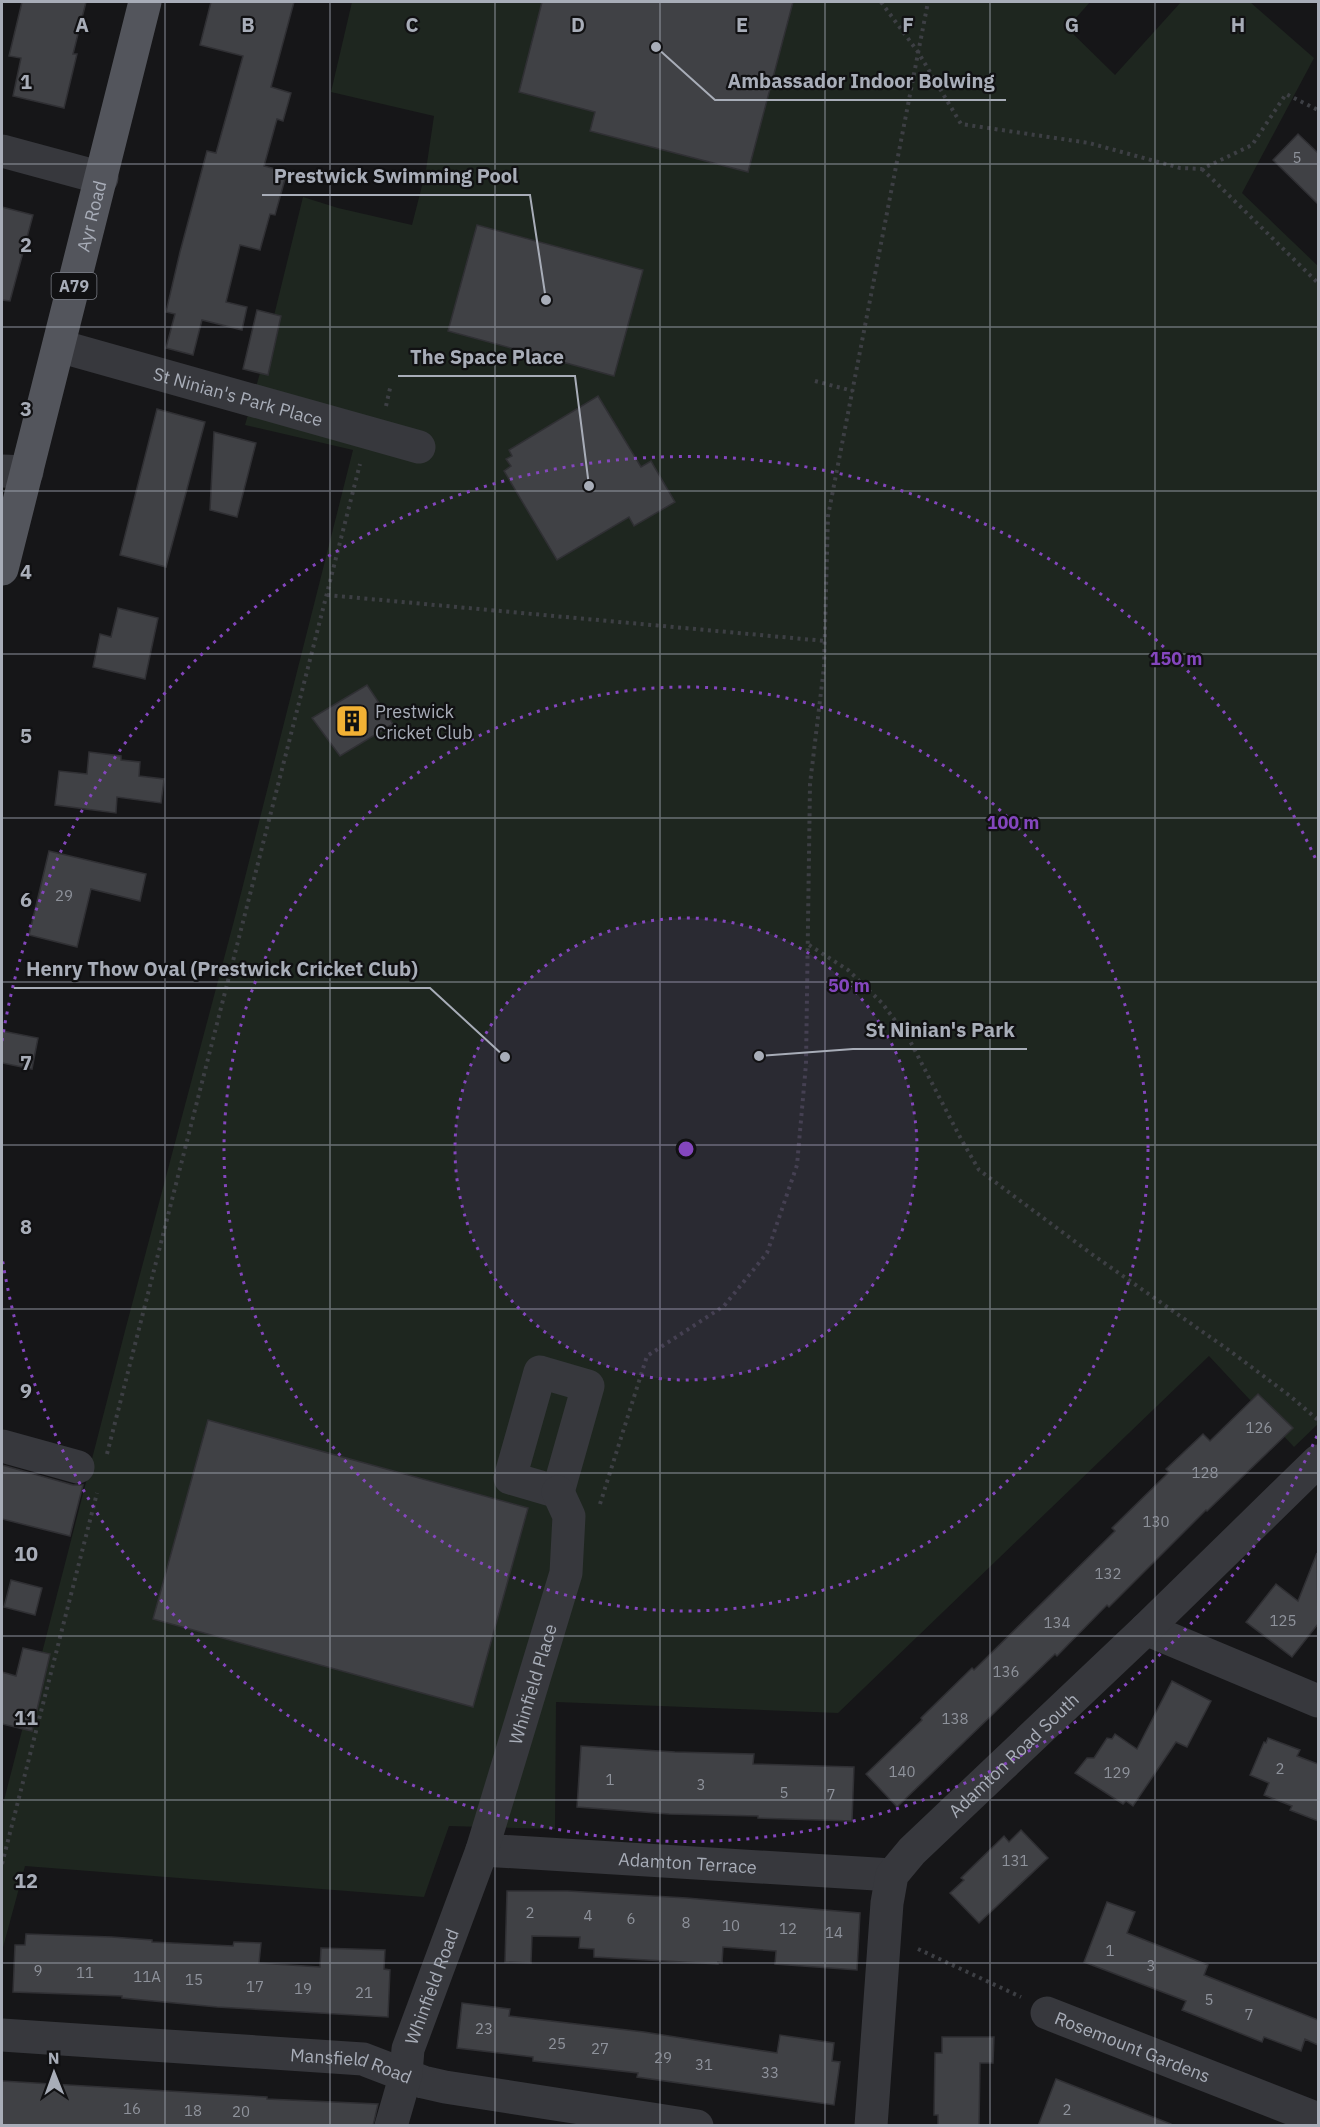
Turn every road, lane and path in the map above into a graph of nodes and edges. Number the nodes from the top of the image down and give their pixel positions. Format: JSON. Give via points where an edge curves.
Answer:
{"nodes":[{"id":1,"x":145,"y":2,"type":"edge"},
{"id":2,"x":881,"y":2,"type":"edge"},
{"id":3,"x":928,"y":2,"type":"edge"},
{"id":4,"x":918,"y":52,"type":"junction"},
{"id":5,"x":1318,"y":110,"type":"edge"},
{"id":6,"x":2,"y":151,"type":"edge"},
{"id":7,"x":1202,"y":169,"type":"junction"},
{"id":8,"x":102,"y":178,"type":"junction"},
{"id":9,"x":1318,"y":282,"type":"edge"},
{"id":10,"x":59,"y":346,"type":"junction"},
{"id":11,"x":815,"y":381,"type":"dead end"},
{"id":12,"x":853,"y":391,"type":"junction"},
{"id":13,"x":368,"y":434,"type":"junction"},
{"id":14,"x":419,"y":447,"type":"dead end"},
{"id":15,"x":14,"y":471,"type":"edge"},
{"id":16,"x":2,"y":569,"type":"edge"},
{"id":17,"x":327,"y":594,"type":"junction"},
{"id":18,"x":825,"y":641,"type":"junction"},
{"id":19,"x":808,"y":945,"type":"junction"},
{"id":20,"x":1318,"y":1420,"type":"edge"},
{"id":21,"x":2,"y":1446,"type":"edge"},
{"id":22,"x":1318,"y":1461,"type":"edge"},
{"id":23,"x":94,"y":1471,"type":"junction"},
{"id":24,"x":575,"y":1506,"type":"joint"},
{"id":25,"x":1146,"y":1629,"type":"junction"},
{"id":26,"x":1318,"y":1701,"type":"edge"},
{"id":27,"x":482,"y":1850,"type":"junction"},
{"id":28,"x":2,"y":1864,"type":"edge"},
{"id":29,"x":892,"y":1875,"type":"junction"},
{"id":30,"x":918,"y":1949,"type":"dead end"},
{"id":31,"x":1047,"y":2013,"type":"joint"},
{"id":32,"x":2,"y":2035,"type":"edge"},
{"id":33,"x":406,"y":2074,"type":"junction"},
{"id":34,"x":1318,"y":2119,"type":"edge"},
{"id":35,"x":391,"y":2126,"type":"edge"},
{"id":36,"x":697,"y":2126,"type":"edge"},
{"id":37,"x":871,"y":2126,"type":"edge"}],
"edges":[{"from":1,"to":8,"type":"main road","name":"Ayr Road","number":"A79"},
{"from":2,"to":4,"type":"path"},
{"from":3,"to":4,"type":"path"},
{"from":4,"to":7,"type":"path","via":[[961,124],[1089,143],[1180,168]]},
{"from":4,"to":12,"type":"path"},
{"from":5,"to":7,"type":"path","via":[[1286,94],[1252,145]]},
{"from":6,"to":8,"type":"street"},
{"from":7,"to":9,"type":"path"},
{"from":8,"to":10,"type":"main road","name":"Ayr Road","number":"A79"},
{"from":10,"to":13,"type":"street","name":"St Ninian's Park Place"},
{"from":10,"to":15,"type":"main road","name":"Ayr Road","number":"A79"},
{"from":11,"to":12,"type":"path"},
{"from":12,"to":18,"type":"path","via":[[828,516]]},
{"from":13,"to":14,"type":"street","name":"St Ninian's Park Place"},
{"from":13,"to":17,"type":"path"},
{"from":15,"to":16,"type":"main road","name":"Ayr Road","number":"A79"},
{"from":17,"to":18,"type":"path"},
{"from":17,"to":23,"type":"path"},
{"from":18,"to":19,"type":"path","via":[[810,784]]},
{"from":19,"to":20,"type":"path","via":[[848,969],[882,1003],[909,1039],[979,1170],[1230,1351]]},
{"from":19,"to":24,"type":"path","via":[[806,1064],[797,1165],[767,1253],[724,1306],[647,1356]]},
{"from":21,"to":23,"type":"street"},
{"from":22,"to":25,"type":"street","name":"Adamton Road South"},
{"from":23,"to":28,"type":"path"},
{"from":24,"to":27,"type":"street","name":"Whinfield Place","via":[[566,1574]]},
{"from":25,"to":26,"type":"street"},
{"from":25,"to":29,"type":"street","name":"Adamton Road South","via":[[912,1851]]},
{"from":27,"to":29,"type":"street","name":"Adamton Terrace"},
{"from":27,"to":33,"type":"street","name":"Whinfield Road","via":[[408,2049]]},
{"from":29,"to":37,"type":"street","via":[[883,1937]]},
{"from":30,"to":31,"type":"path","name":"Rosemount Gardens","via":[[1037,2004]]},
{"from":31,"to":34,"type":"street","name":"Rosemount Gardens"},
{"from":32,"to":33,"type":"street","name":"Mansfield Road","via":[[363,2059]]},
{"from":33,"to":35,"type":"street","name":"Whinfield Road"},
{"from":33,"to":36,"type":"street","name":"Mansfield Road","via":[[445,2087]]}]}
